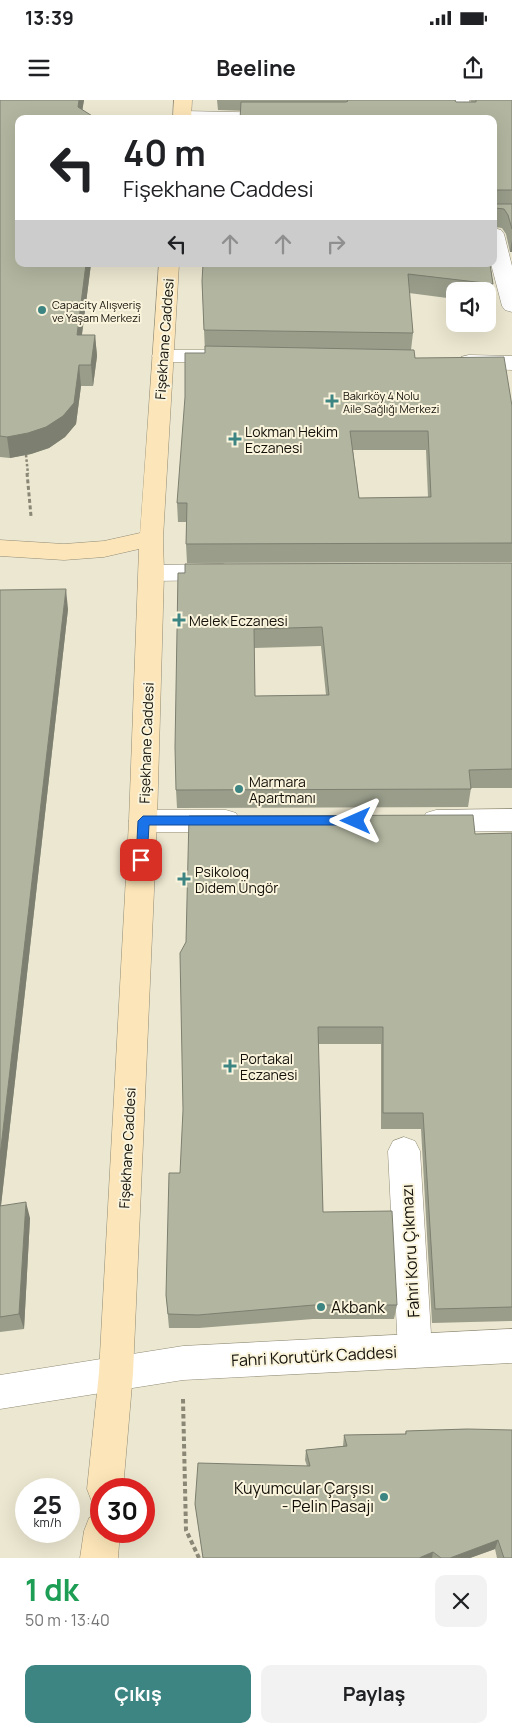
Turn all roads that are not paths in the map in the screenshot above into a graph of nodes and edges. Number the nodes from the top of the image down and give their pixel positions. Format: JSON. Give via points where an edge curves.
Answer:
{"nodes":[{"id":1,"x":460,"y":100,"type":"edge"},
{"id":2,"x":182,"y":111,"type":"edge"},
{"id":3,"x":259,"y":115,"type":"edge"},
{"id":4,"x":463,"y":115,"type":"edge"},
{"id":5,"x":497,"y":246,"type":"edge"},
{"id":6,"x":169,"y":267,"type":"edge"},
{"id":7,"x":512,"y":306,"type":"edge"},
{"id":8,"x":163,"y":356,"type":"junction"},
{"id":9,"x":238,"y":356,"type":"edge"},
{"id":10,"x":453,"y":362,"type":"edge"},
{"id":11,"x":512,"y":363,"type":"edge"},
{"id":12,"x":151,"y":538,"type":"junction"},
{"id":13,"x":0,"y":548,"type":"edge"},
{"id":14,"x":244,"y":572,"type":"edge"},
{"id":15,"x":152,"y":573,"type":"junction"},
{"id":16,"x":512,"y":820,"type":"edge"},
{"id":17,"x":143,"y":821,"type":"junction"},
{"id":18,"x":250,"y":821,"type":"edge"},
{"id":19,"x":414,"y":821,"type":"edge"},
{"id":20,"x":404,"y":1151,"type":"dead end"},
{"id":21,"x":512,"y":1346,"type":"edge"},
{"id":22,"x":415,"y":1351,"type":"junction"},
{"id":23,"x":116,"y":1373,"type":"junction"},
{"id":24,"x":0,"y":1392,"type":"edge"},
{"id":25,"x":107,"y":1478,"type":"edge"},
{"id":26,"x":101,"y":1543,"type":"edge"},
{"id":27,"x":99,"y":1558,"type":"edge"}],
"edges":[{"from":1,"to":4,"type":"street"},
{"from":2,"to":3,"type":"street"},
{"from":5,"to":7,"type":"street"},
{"from":6,"to":8,"type":"main road","name":"Fişekhane Caddesi"},
{"from":8,"to":9,"type":"street"},
{"from":8,"to":12,"type":"main road","name":"Fişekhane Caddesi"},
{"from":10,"to":11,"type":"street"},
{"from":12,"to":13,"type":"main road","via":[[104,550],[64,552]]},
{"from":12,"to":15,"type":"main road","name":"Fişekhane Caddesi"},
{"from":14,"to":15,"type":"street"},
{"from":15,"to":17,"type":"main road","name":"Fişekhane Caddesi"},
{"from":16,"to":19,"type":"street"},
{"from":17,"to":18,"type":"street"},
{"from":17,"to":23,"type":"main road","name":"Fişekhane Caddesi"},
{"from":20,"to":22,"type":"street","name":"Fahri Koru Çıkmazı"},
{"from":21,"to":22,"type":"street","name":"Fahri Korutürk Caddesi"},
{"from":22,"to":23,"type":"street","name":"Fahri Korutürk Caddesi","via":[[183,1363]]},
{"from":23,"to":24,"type":"street","name":"Fahri Korutürk Caddesi"},
{"from":23,"to":25,"type":"main road","name":"Fişekhane Caddesi"},
{"from":26,"to":27,"type":"main road"}]}
